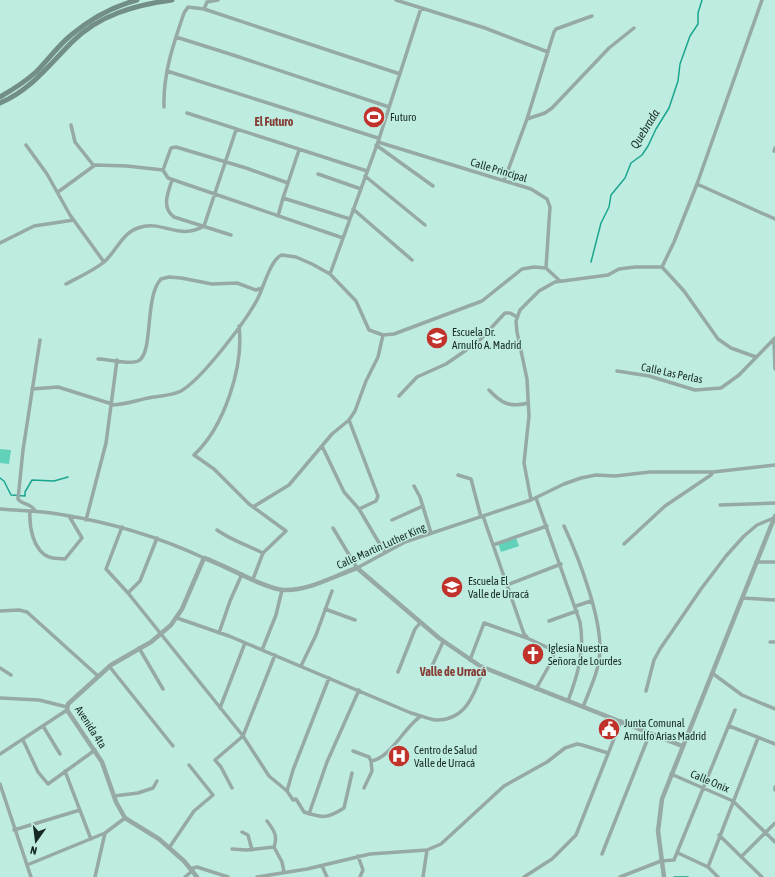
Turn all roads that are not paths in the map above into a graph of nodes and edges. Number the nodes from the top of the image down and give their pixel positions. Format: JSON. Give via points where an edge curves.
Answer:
{"nodes":[{"id":1,"x":137,"y":0,"type":"edge"},
{"id":2,"x":172,"y":0,"type":"edge"},
{"id":3,"x":218,"y":0,"type":"edge"},
{"id":4,"x":396,"y":0,"type":"edge"},
{"id":5,"x":762,"y":0,"type":"edge"},
{"id":6,"x":421,"y":8,"type":"junction"},
{"id":7,"x":204,"y":9,"type":"junction"},
{"id":8,"x":592,"y":16,"type":"dead end"},
{"id":9,"x":634,"y":28,"type":"dead end"},
{"id":10,"x":176,"y":37,"type":"junction"},
{"id":11,"x":548,"y":52,"type":"junction"},
{"id":12,"x":167,"y":71,"type":"junction"},
{"id":13,"x":400,"y":74,"type":"junction"},
{"id":14,"x":0,"y":97,"type":"edge"},
{"id":15,"x":0,"y":103,"type":"edge"},
{"id":16,"x":164,"y":107,"type":"dead end"},
{"id":17,"x":389,"y":107,"type":"junction"},
{"id":18,"x":187,"y":113,"type":"dead end"},
{"id":19,"x":526,"y":119,"type":"junction"},
{"id":20,"x":71,"y":124,"type":"dead end"},
{"id":21,"x":236,"y":130,"type":"junction"},
{"id":22,"x":377,"y":142,"type":"junction"},
{"id":23,"x":26,"y":145,"type":"dead end"},
{"id":24,"x":299,"y":150,"type":"junction"},
{"id":25,"x":225,"y":162,"type":"junction"},
{"id":26,"x":94,"y":166,"type":"junction"},
{"id":27,"x":163,"y":170,"type":"junction"},
{"id":28,"x":367,"y":171,"type":"junction"},
{"id":29,"x":318,"y":174,"type":"dead end"},
{"id":30,"x":365,"y":176,"type":"junction"},
{"id":31,"x":172,"y":180,"type":"junction"},
{"id":32,"x":504,"y":181,"type":"junction"},
{"id":33,"x":288,"y":183,"type":"junction"},
{"id":34,"x":697,"y":184,"type":"junction"},
{"id":35,"x":433,"y":186,"type":"dead end"},
{"id":36,"x":361,"y":189,"type":"junction"},
{"id":37,"x":58,"y":192,"type":"junction"},
{"id":38,"x":216,"y":194,"type":"junction"},
{"id":39,"x":284,"y":198,"type":"junction"},
{"id":40,"x":353,"y":209,"type":"junction"},
{"id":41,"x":278,"y":216,"type":"junction"},
{"id":42,"x":350,"y":219,"type":"junction"},
{"id":43,"x":775,"y":219,"type":"edge"},
{"id":44,"x":74,"y":220,"type":"junction"},
{"id":45,"x":425,"y":225,"type":"dead end"},
{"id":46,"x":204,"y":226,"type":"junction"},
{"id":47,"x":231,"y":235,"type":"dead end"},
{"id":48,"x":343,"y":238,"type":"junction"},
{"id":49,"x":0,"y":243,"type":"edge"},
{"id":50,"x":412,"y":260,"type":"dead end"},
{"id":51,"x":104,"y":262,"type":"junction"},
{"id":52,"x":662,"y":267,"type":"junction"},
{"id":53,"x":546,"y":268,"type":"junction"},
{"id":54,"x":330,"y":274,"type":"junction"},
{"id":55,"x":560,"y":282,"type":"junction"},
{"id":56,"x":66,"y":284,"type":"dead end"},
{"id":57,"x":264,"y":286,"type":"junction"},
{"id":58,"x":517,"y":317,"type":"junction"},
{"id":59,"x":239,"y":326,"type":"junction"},
{"id":60,"x":383,"y":335,"type":"junction"},
{"id":61,"x":774,"y":339,"type":"edge"},
{"id":62,"x":40,"y":340,"type":"dead end"},
{"id":63,"x":756,"y":357,"type":"junction"},
{"id":64,"x":98,"y":359,"type":"dead end"},
{"id":65,"x":117,"y":360,"type":"junction"},
{"id":66,"x":775,"y":369,"type":"edge"},
{"id":67,"x":617,"y":371,"type":"dead end"},
{"id":68,"x":32,"y":389,"type":"junction"},
{"id":69,"x":489,"y":390,"type":"dead end"},
{"id":70,"x":399,"y":396,"type":"dead end"},
{"id":71,"x":528,"y":403,"type":"junction"},
{"id":72,"x":112,"y":404,"type":"junction"},
{"id":73,"x":349,"y":420,"type":"junction"},
{"id":74,"x":322,"y":446,"type":"junction"},
{"id":75,"x":775,"y":465,"type":"edge"},
{"id":76,"x":713,"y":472,"type":"junction"},
{"id":77,"x":458,"y":475,"type":"dead end"},
{"id":78,"x":414,"y":486,"type":"dead end"},
{"id":79,"x":536,"y":498,"type":"junction"},
{"id":80,"x":531,"y":500,"type":"junction"},
{"id":81,"x":775,"y":503,"type":"edge"},
{"id":82,"x":720,"y":505,"type":"dead end"},
{"id":83,"x":423,"y":506,"type":"junction"},
{"id":84,"x":253,"y":507,"type":"junction"},
{"id":85,"x":0,"y":509,"type":"edge"},
{"id":86,"x":359,"y":509,"type":"junction"},
{"id":87,"x":32,"y":511,"type":"junction"},
{"id":88,"x":69,"y":516,"type":"junction"},
{"id":89,"x":482,"y":516,"type":"junction"},
{"id":90,"x":775,"y":517,"type":"edge"},
{"id":91,"x":86,"y":520,"type":"junction"},
{"id":92,"x":392,"y":520,"type":"dead end"},
{"id":93,"x":547,"y":526,"type":"junction"},
{"id":94,"x":564,"y":526,"type":"dead end"},
{"id":95,"x":122,"y":527,"type":"junction"},
{"id":96,"x":333,"y":528,"type":"dead end"},
{"id":97,"x":772,"y":528,"type":"edge"},
{"id":98,"x":217,"y":530,"type":"dead end"},
{"id":99,"x":431,"y":532,"type":"junction"},
{"id":100,"x":157,"y":538,"type":"junction"},
{"id":101,"x":493,"y":544,"type":"junction"},
{"id":102,"x":624,"y":544,"type":"dead end"},
{"id":103,"x":264,"y":553,"type":"junction"},
{"id":104,"x":385,"y":553,"type":"junction"},
{"id":105,"x":204,"y":558,"type":"junction"},
{"id":106,"x":756,"y":562,"type":"junction"},
{"id":107,"x":775,"y":562,"type":"edge"},
{"id":108,"x":560,"y":564,"type":"junction"},
{"id":109,"x":357,"y":568,"type":"junction"},
{"id":110,"x":242,"y":574,"type":"junction"},
{"id":111,"x":253,"y":579,"type":"junction"},
{"id":112,"x":507,"y":585,"type":"junction"},
{"id":113,"x":282,"y":590,"type":"junction"},
{"id":114,"x":332,"y":591,"type":"dead end"},
{"id":115,"x":128,"y":593,"type":"junction"},
{"id":116,"x":742,"y":598,"type":"junction"},
{"id":117,"x":591,"y":600,"type":"junction"},
{"id":118,"x":775,"y":600,"type":"edge"},
{"id":119,"x":576,"y":606,"type":"junction"},
{"id":120,"x":325,"y":609,"type":"junction"},
{"id":121,"x":0,"y":611,"type":"edge"},
{"id":122,"x":577,"y":611,"type":"junction"},
{"id":123,"x":177,"y":618,"type":"junction"},
{"id":124,"x":355,"y":620,"type":"dead end"},
{"id":125,"x":549,"y":620,"type":"dead end"},
{"id":126,"x":420,"y":623,"type":"junction"},
{"id":127,"x":219,"y":633,"type":"junction"},
{"id":128,"x":161,"y":634,"type":"junction"},
{"id":129,"x":527,"y":638,"type":"junction"},
{"id":130,"x":443,"y":642,"type":"junction"},
{"id":131,"x":770,"y":642,"type":"dead end"},
{"id":132,"x":775,"y":642,"type":"edge"},
{"id":133,"x":245,"y":643,"type":"junction"},
{"id":134,"x":139,"y":648,"type":"junction"},
{"id":135,"x":262,"y":650,"type":"junction"},
{"id":136,"x":274,"y":655,"type":"junction"},
{"id":137,"x":470,"y":660,"type":"junction"},
{"id":138,"x":109,"y":666,"type":"junction"},
{"id":139,"x":301,"y":666,"type":"junction"},
{"id":140,"x":432,"y":666,"type":"dead end"},
{"id":141,"x":0,"y":668,"type":"edge"},
{"id":142,"x":484,"y":668,"type":"junction"},
{"id":143,"x":398,"y":672,"type":"dead end"},
{"id":144,"x":712,"y":673,"type":"junction"},
{"id":145,"x":11,"y":675,"type":"dead end"},
{"id":146,"x":98,"y":676,"type":"junction"},
{"id":147,"x":329,"y":678,"type":"junction"},
{"id":148,"x":163,"y":689,"type":"dead end"},
{"id":149,"x":536,"y":689,"type":"junction"},
{"id":150,"x":359,"y":690,"type":"junction"},
{"id":151,"x":646,"y":691,"type":"dead end"},
{"id":152,"x":0,"y":698,"type":"edge"},
{"id":153,"x":568,"y":701,"type":"junction"},
{"id":154,"x":582,"y":706,"type":"junction"},
{"id":155,"x":67,"y":708,"type":"junction"},
{"id":156,"x":220,"y":708,"type":"junction"},
{"id":157,"x":775,"y":709,"type":"edge"},
{"id":158,"x":735,"y":710,"type":"dead end"},
{"id":159,"x":421,"y":716,"type":"junction"},
{"id":160,"x":621,"y":721,"type":"junction"},
{"id":161,"x":43,"y":726,"type":"junction"},
{"id":162,"x":729,"y":726,"type":"junction"},
{"id":163,"x":650,"y":733,"type":"junction"},
{"id":164,"x":243,"y":736,"type":"junction"},
{"id":165,"x":758,"y":738,"type":"junction"},
{"id":166,"x":23,"y":740,"type":"junction"},
{"id":167,"x":775,"y":744,"type":"edge"},
{"id":168,"x":173,"y":746,"type":"dead end"},
{"id":169,"x":682,"y":746,"type":"junction"},
{"id":170,"x":95,"y":750,"type":"junction"},
{"id":171,"x":352,"y":751,"type":"dead end"},
{"id":172,"x":608,"y":753,"type":"junction"},
{"id":173,"x":0,"y":754,"type":"edge"},
{"id":174,"x":60,"y":754,"type":"dead end"},
{"id":175,"x":371,"y":761,"type":"junction"},
{"id":176,"x":189,"y":765,"type":"dead end"},
{"id":177,"x":65,"y":771,"type":"junction"},
{"id":178,"x":352,"y":773,"type":"dead end"},
{"id":179,"x":671,"y":774,"type":"junction"},
{"id":180,"x":157,"y":781,"type":"dead end"},
{"id":181,"x":0,"y":784,"type":"edge"},
{"id":182,"x":704,"y":787,"type":"junction"},
{"id":183,"x":232,"y":788,"type":"dead end"},
{"id":184,"x":364,"y":788,"type":"dead end"},
{"id":185,"x":287,"y":791,"type":"junction"},
{"id":186,"x":114,"y":796,"type":"junction"},
{"id":187,"x":733,"y":801,"type":"junction"},
{"id":188,"x":80,"y":810,"type":"junction"},
{"id":189,"x":309,"y":814,"type":"junction"},
{"id":190,"x":125,"y":818,"type":"junction"},
{"id":191,"x":267,"y":821,"type":"dead end"},
{"id":192,"x":775,"y":823,"type":"edge"},
{"id":193,"x":14,"y":830,"type":"junction"},
{"id":194,"x":242,"y":832,"type":"dead end"},
{"id":195,"x":765,"y":832,"type":"junction"},
{"id":196,"x":105,"y":833,"type":"junction"},
{"id":197,"x":719,"y":835,"type":"junction"},
{"id":198,"x":91,"y":839,"type":"junction"},
{"id":199,"x":775,"y":842,"type":"edge"},
{"id":200,"x":274,"y":847,"type":"junction"},
{"id":201,"x":169,"y":848,"type":"junction"},
{"id":202,"x":232,"y":849,"type":"dead end"},
{"id":203,"x":252,"y":850,"type":"junction"},
{"id":204,"x":427,"y":850,"type":"junction"},
{"id":205,"x":678,"y":853,"type":"junction"},
{"id":206,"x":602,"y":854,"type":"dead end"},
{"id":207,"x":358,"y":856,"type":"junction"},
{"id":208,"x":741,"y":857,"type":"junction"},
{"id":209,"x":661,"y":860,"type":"junction"},
{"id":210,"x":27,"y":865,"type":"junction"},
{"id":211,"x":322,"y":866,"type":"junction"},
{"id":212,"x":708,"y":866,"type":"junction"},
{"id":213,"x":191,"y":870,"type":"junction"},
{"id":214,"x":284,"y":872,"type":"junction"},
{"id":215,"x":31,"y":877,"type":"edge"},
{"id":216,"x":95,"y":877,"type":"edge"},
{"id":217,"x":185,"y":877,"type":"edge"},
{"id":218,"x":197,"y":877,"type":"edge"},
{"id":219,"x":228,"y":877,"type":"edge"},
{"id":220,"x":257,"y":877,"type":"edge"},
{"id":221,"x":328,"y":877,"type":"edge"},
{"id":222,"x":360,"y":877,"type":"edge"},
{"id":223,"x":423,"y":877,"type":"edge"},
{"id":224,"x":524,"y":877,"type":"edge"},
{"id":225,"x":620,"y":877,"type":"edge"},
{"id":226,"x":664,"y":877,"type":"edge"},
{"id":227,"x":718,"y":877,"type":"edge"},
{"id":228,"x":762,"y":877,"type":"edge"}],
"edges":[{"from":1,"to":14,"type":"main road","via":[[118,5],[83,25],[68,37],[34,74]]},
{"from":2,"to":15,"type":"main road","via":[[120,11],[101,21],[73,41],[38,78],[19,93]]},
{"from":3,"to":7,"type":"street","via":[[207,2]]},
{"from":4,"to":6,"type":"street"},
{"from":5,"to":34,"type":"street"},
{"from":6,"to":11,"type":"street","via":[[485,28]]},
{"from":6,"to":13,"type":"street"},
{"from":7,"to":10,"type":"street","via":[[188,7]]},
{"from":7,"to":13,"type":"street"},
{"from":8,"to":11,"type":"street","via":[[556,29]]},
{"from":9,"to":19,"type":"street","via":[[609,48],[552,108]]},
{"from":10,"to":12,"type":"street"},
{"from":10,"to":17,"type":"street"},
{"from":11,"to":19,"type":"street"},
{"from":12,"to":16,"type":"street","via":[[163,93]]},
{"from":12,"to":22,"type":"street","name":"Calle Principal"},
{"from":13,"to":17,"type":"street"},
{"from":17,"to":22,"type":"street"},
{"from":18,"to":21,"type":"street"},
{"from":19,"to":32,"type":"street"},
{"from":20,"to":26,"type":"street","via":[[75,142]]},
{"from":21,"to":24,"type":"street"},
{"from":21,"to":25,"type":"street"},
{"from":22,"to":28,"type":"street"},
{"from":22,"to":32,"type":"street","name":"Calle Principal"},
{"from":22,"to":35,"type":"street"},
{"from":23,"to":37,"type":"street"},
{"from":24,"to":28,"type":"street"},
{"from":24,"to":33,"type":"street"},
{"from":25,"to":27,"type":"street","via":[[173,147],[170,148]]},
{"from":25,"to":33,"type":"street"},
{"from":25,"to":38,"type":"street"},
{"from":26,"to":27,"type":"street","via":[[111,164]]},
{"from":26,"to":37,"type":"street"},
{"from":27,"to":31,"type":"street"},
{"from":28,"to":30,"type":"street"},
{"from":29,"to":36,"type":"street"},
{"from":30,"to":36,"type":"street"},
{"from":30,"to":45,"type":"street"},
{"from":31,"to":38,"type":"street"},
{"from":31,"to":46,"type":"street","via":[[166,203],[170,213],[174,217]]},
{"from":32,"to":53,"type":"street","name":"Calle Principal","via":[[530,189],[547,198],[550,207]]},
{"from":33,"to":39,"type":"street"},
{"from":34,"to":43,"type":"street"},
{"from":34,"to":52,"type":"street"},
{"from":36,"to":40,"type":"street"},
{"from":37,"to":44,"type":"street"},
{"from":38,"to":41,"type":"street"},
{"from":38,"to":46,"type":"street"},
{"from":39,"to":41,"type":"street"},
{"from":39,"to":42,"type":"street"},
{"from":40,"to":42,"type":"street"},
{"from":40,"to":50,"type":"street"},
{"from":41,"to":48,"type":"street"},
{"from":42,"to":48,"type":"street"},
{"from":44,"to":49,"type":"street","via":[[34,226]]},
{"from":44,"to":51,"type":"street"},
{"from":46,"to":47,"type":"street"},
{"from":46,"to":51,"type":"street","via":[[186,233],[156,226],[136,228],[120,241]]},
{"from":48,"to":54,"type":"street"},
{"from":51,"to":56,"type":"street"},
{"from":52,"to":55,"type":"street","via":[[635,266],[608,275]]},
{"from":52,"to":63,"type":"street","via":[[684,291],[718,340]]},
{"from":53,"to":55,"type":"street"},
{"from":53,"to":60,"type":"street","via":[[522,269],[482,301],[394,334]]},
{"from":54,"to":57,"type":"street","via":[[312,264],[282,255],[274,261]]},
{"from":54,"to":60,"type":"street","via":[[356,301],[369,330]]},
{"from":55,"to":58,"type":"street","via":[[539,291],[520,310]]},
{"from":57,"to":59,"type":"street"},
{"from":57,"to":65,"type":"street","via":[[256,290],[236,283],[212,284],[169,277],[161,279],[151,302],[144,355],[139,361],[131,363]]},
{"from":58,"to":70,"type":"street","via":[[505,313],[478,342],[446,364],[417,377]]},
{"from":58,"to":71,"type":"street","via":[[517,332],[527,379]]},
{"from":59,"to":72,"type":"street","via":[[207,367],[180,391],[129,404]]},
{"from":59,"to":84,"type":"street","via":[[239,352],[226,408],[214,430],[194,455],[214,469]]},
{"from":60,"to":73,"type":"street","via":[[378,357]]},
{"from":61,"to":63,"type":"street","name":"Calle Las Perlas"},
{"from":61,"to":66,"type":"street"},
{"from":62,"to":68,"type":"street"},
{"from":63,"to":67,"type":"street","name":"Calle Las Perlas","via":[[739,375],[721,388],[712,390],[695,390],[649,376]]},
{"from":64,"to":65,"type":"street"},
{"from":65,"to":72,"type":"street"},
{"from":68,"to":72,"type":"street","via":[[58,387]]},
{"from":68,"to":87,"type":"street","via":[[18,490],[18,499],[33,508]]},
{"from":69,"to":71,"type":"street","via":[[497,399],[510,406]]},
{"from":71,"to":80,"type":"street","via":[[524,463]]},
{"from":72,"to":91,"type":"street","via":[[106,443]]},
{"from":73,"to":74,"type":"street"},
{"from":73,"to":86,"type":"street","via":[[378,496],[376,501]]},
{"from":74,"to":84,"type":"street","via":[[289,485]]},
{"from":74,"to":86,"type":"street","via":[[344,492]]},
{"from":75,"to":76,"type":"street","name":"Calle Martin Luther King"},
{"from":76,"to":79,"type":"street","name":"Calle Martin Luther King","via":[[596,475],[564,484]]},
{"from":76,"to":102,"type":"street","via":[[665,506]]},
{"from":77,"to":89,"type":"street","via":[[471,479]]},
{"from":78,"to":83,"type":"street"},
{"from":79,"to":80,"type":"street","name":"Calle Martin Luther King"},
{"from":79,"to":93,"type":"street"},
{"from":80,"to":89,"type":"street","name":"Calle Martin Luther King"},
{"from":81,"to":82,"type":"street"},
{"from":83,"to":92,"type":"street"},
{"from":83,"to":99,"type":"street"},
{"from":84,"to":103,"type":"street","via":[[286,531]]},
{"from":85,"to":87,"type":"street","name":"Calle Martin Luther King"},
{"from":86,"to":104,"type":"street"},
{"from":87,"to":88,"type":"street","name":"Calle Martin Luther King"},
{"from":87,"to":88,"type":"street","via":[[29,525],[35,541],[46,555],[65,559],[82,538]]},
{"from":88,"to":91,"type":"street","name":"Calle Martin Luther King"},
{"from":89,"to":99,"type":"street","name":"Calle Martin Luther King"},
{"from":89,"to":101,"type":"street"},
{"from":90,"to":97,"type":"street"},
{"from":90,"to":151,"type":"street","via":[[757,525],[726,556],[662,646],[654,660]]},
{"from":91,"to":95,"type":"street","name":"Calle Martin Luther King"},
{"from":93,"to":101,"type":"street"},
{"from":93,"to":108,"type":"street"},
{"from":94,"to":117,"type":"street"},
{"from":95,"to":100,"type":"street","name":"Calle Martin Luther King"},
{"from":95,"to":115,"type":"street","via":[[106,569]]},
{"from":96,"to":109,"type":"street"},
{"from":97,"to":106,"type":"street"},
{"from":98,"to":103,"type":"street"},
{"from":99,"to":104,"type":"street","name":"Calle Martin Luther King"},
{"from":100,"to":105,"type":"street","name":"Calle Martin Luther King"},
{"from":100,"to":115,"type":"street","via":[[140,581]]},
{"from":101,"to":112,"type":"street"},
{"from":103,"to":111,"type":"street"},
{"from":104,"to":109,"type":"street","name":"Calle Martin Luther King"},
{"from":105,"to":110,"type":"street","name":"Calle Martin Luther King"},
{"from":105,"to":123,"type":"street","name":"Avenida 4ta"},
{"from":106,"to":107,"type":"street"},
{"from":106,"to":116,"type":"street"},
{"from":108,"to":112,"type":"street"},
{"from":108,"to":119,"type":"street"},
{"from":109,"to":113,"type":"street","name":"Calle Martin Luther King","via":[[313,585]]},
{"from":109,"to":126,"type":"street"},
{"from":110,"to":111,"type":"street","name":"Calle Martin Luther King"},
{"from":110,"to":127,"type":"street"},
{"from":111,"to":113,"type":"street","name":"Calle Martin Luther King"},
{"from":112,"to":129,"type":"street"},
{"from":113,"to":135,"type":"street","via":[[276,615]]},
{"from":114,"to":120,"type":"street"},
{"from":115,"to":128,"type":"street"},
{"from":116,"to":118,"type":"street"},
{"from":116,"to":144,"type":"street"},
{"from":117,"to":119,"type":"street"},
{"from":117,"to":154,"type":"street","via":[[600,652],[594,680]]},
{"from":119,"to":122,"type":"street"},
{"from":120,"to":124,"type":"street"},
{"from":120,"to":139,"type":"street"},
{"from":121,"to":146,"type":"street","via":[[27,612]]},
{"from":122,"to":125,"type":"street"},
{"from":122,"to":153,"type":"street","via":[[583,642],[582,656]]},
{"from":123,"to":127,"type":"street"},
{"from":123,"to":128,"type":"street","name":"Avenida 4ta"},
{"from":126,"to":130,"type":"street"},
{"from":126,"to":143,"type":"street","via":[[415,629]]},
{"from":127,"to":133,"type":"street"},
{"from":128,"to":134,"type":"street","name":"Avenida 4ta"},
{"from":128,"to":156,"type":"street"},
{"from":129,"to":137,"type":"street","via":[[484,623]]},
{"from":129,"to":149,"type":"street","via":[[555,651]]},
{"from":130,"to":137,"type":"street"},
{"from":130,"to":140,"type":"street"},
{"from":131,"to":132,"type":"street"},
{"from":133,"to":135,"type":"street"},
{"from":133,"to":156,"type":"street"},
{"from":134,"to":138,"type":"street","name":"Avenida 4ta"},
{"from":134,"to":148,"type":"street"},
{"from":135,"to":136,"type":"street"},
{"from":136,"to":139,"type":"street"},
{"from":136,"to":164,"type":"street"},
{"from":137,"to":142,"type":"street"},
{"from":138,"to":146,"type":"street","name":"Avenida 4ta"},
{"from":138,"to":168,"type":"street"},
{"from":139,"to":147,"type":"street"},
{"from":141,"to":145,"type":"street"},
{"from":142,"to":149,"type":"street"},
{"from":142,"to":159,"type":"street","via":[[472,701],[462,712],[445,719],[434,720]]},
{"from":144,"to":157,"type":"street","via":[[742,695]]},
{"from":144,"to":169,"type":"street"},
{"from":146,"to":155,"type":"street","name":"Avenida 4ta"},
{"from":147,"to":150,"type":"street"},
{"from":147,"to":185,"type":"street"},
{"from":149,"to":153,"type":"street"},
{"from":150,"to":159,"type":"street"},
{"from":150,"to":189,"type":"street","via":[[327,762]]},
{"from":152,"to":155,"type":"street","via":[[39,700]]},
{"from":153,"to":154,"type":"street"},
{"from":154,"to":160,"type":"street"},
{"from":155,"to":161,"type":"street"},
{"from":155,"to":170,"type":"street","name":"Avenida 4ta"},
{"from":156,"to":164,"type":"street"},
{"from":158,"to":162,"type":"street"},
{"from":159,"to":175,"type":"street","via":[[412,722],[378,760]]},
{"from":160,"to":163,"type":"street"},
{"from":160,"to":172,"type":"street"},
{"from":161,"to":166,"type":"street"},
{"from":161,"to":174,"type":"street"},
{"from":162,"to":165,"type":"street"},
{"from":162,"to":182,"type":"street"},
{"from":163,"to":169,"type":"street"},
{"from":163,"to":206,"type":"street"},
{"from":164,"to":183,"type":"street","via":[[215,760]]},
{"from":164,"to":185,"type":"street","via":[[269,776]]},
{"from":165,"to":167,"type":"street"},
{"from":165,"to":187,"type":"street"},
{"from":166,"to":173,"type":"street"},
{"from":166,"to":177,"type":"street","via":[[38,772],[48,784]]},
{"from":169,"to":179,"type":"street"},
{"from":170,"to":177,"type":"street"},
{"from":170,"to":186,"type":"street","name":"Avenida 4ta"},
{"from":171,"to":175,"type":"street","via":[[369,757]]},
{"from":172,"to":204,"type":"street","via":[[582,745],[565,748],[547,762],[504,786],[441,844]]},
{"from":172,"to":224,"type":"street","via":[[574,838],[552,859]]},
{"from":175,"to":184,"type":"street","via":[[372,771]]},
{"from":176,"to":201,"type":"street","via":[[213,795],[194,811]]},
{"from":177,"to":188,"type":"street"},
{"from":178,"to":189,"type":"street","via":[[344,808],[332,816],[320,817]]},
{"from":179,"to":182,"type":"street","name":"Calle Onix"},
{"from":179,"to":209,"type":"street","via":[[659,817]]},
{"from":180,"to":186,"type":"street","via":[[153,788]]},
{"from":181,"to":193,"type":"street"},
{"from":182,"to":187,"type":"street","name":"Calle Onix"},
{"from":182,"to":205,"type":"street"},
{"from":185,"to":189,"type":"street","via":[[293,800],[299,801],[304,812]]},
{"from":186,"to":190,"type":"street","name":"Avenida 4ta"},
{"from":187,"to":195,"type":"street","name":"Calle Onix"},
{"from":187,"to":197,"type":"street"},
{"from":188,"to":193,"type":"street"},
{"from":188,"to":198,"type":"street"},
{"from":190,"to":196,"type":"street"},
{"from":190,"to":201,"type":"street","via":[[160,839]]},
{"from":191,"to":200,"type":"street","via":[[277,839]]},
{"from":192,"to":195,"type":"street"},
{"from":193,"to":210,"type":"street"},
{"from":194,"to":203,"type":"street","via":[[248,836]]},
{"from":195,"to":199,"type":"street","name":"Calle Onix"},
{"from":195,"to":208,"type":"street"},
{"from":196,"to":198,"type":"street"},
{"from":196,"to":216,"type":"street"},
{"from":197,"to":208,"type":"street"},
{"from":197,"to":212,"type":"street"},
{"from":198,"to":210,"type":"street"},
{"from":200,"to":203,"type":"street"},
{"from":200,"to":214,"type":"street"},
{"from":201,"to":213,"type":"street"},
{"from":202,"to":203,"type":"street"},
{"from":204,"to":207,"type":"street","via":[[403,850]]},
{"from":204,"to":223,"type":"street"},
{"from":205,"to":209,"type":"street","via":[[674,860]]},
{"from":205,"to":212,"type":"street"},
{"from":207,"to":211,"type":"street"},
{"from":207,"to":222,"type":"street","via":[[363,870]]},
{"from":208,"to":228,"type":"street"},
{"from":209,"to":225,"type":"street"},
{"from":209,"to":226,"type":"street"},
{"from":210,"to":215,"type":"street"},
{"from":211,"to":214,"type":"street"},
{"from":211,"to":221,"type":"street"},
{"from":212,"to":227,"type":"street"},
{"from":213,"to":217,"type":"street"},
{"from":213,"to":218,"type":"street"},
{"from":213,"to":219,"type":"street","via":[[197,867]]},
{"from":214,"to":220,"type":"street"}]}
